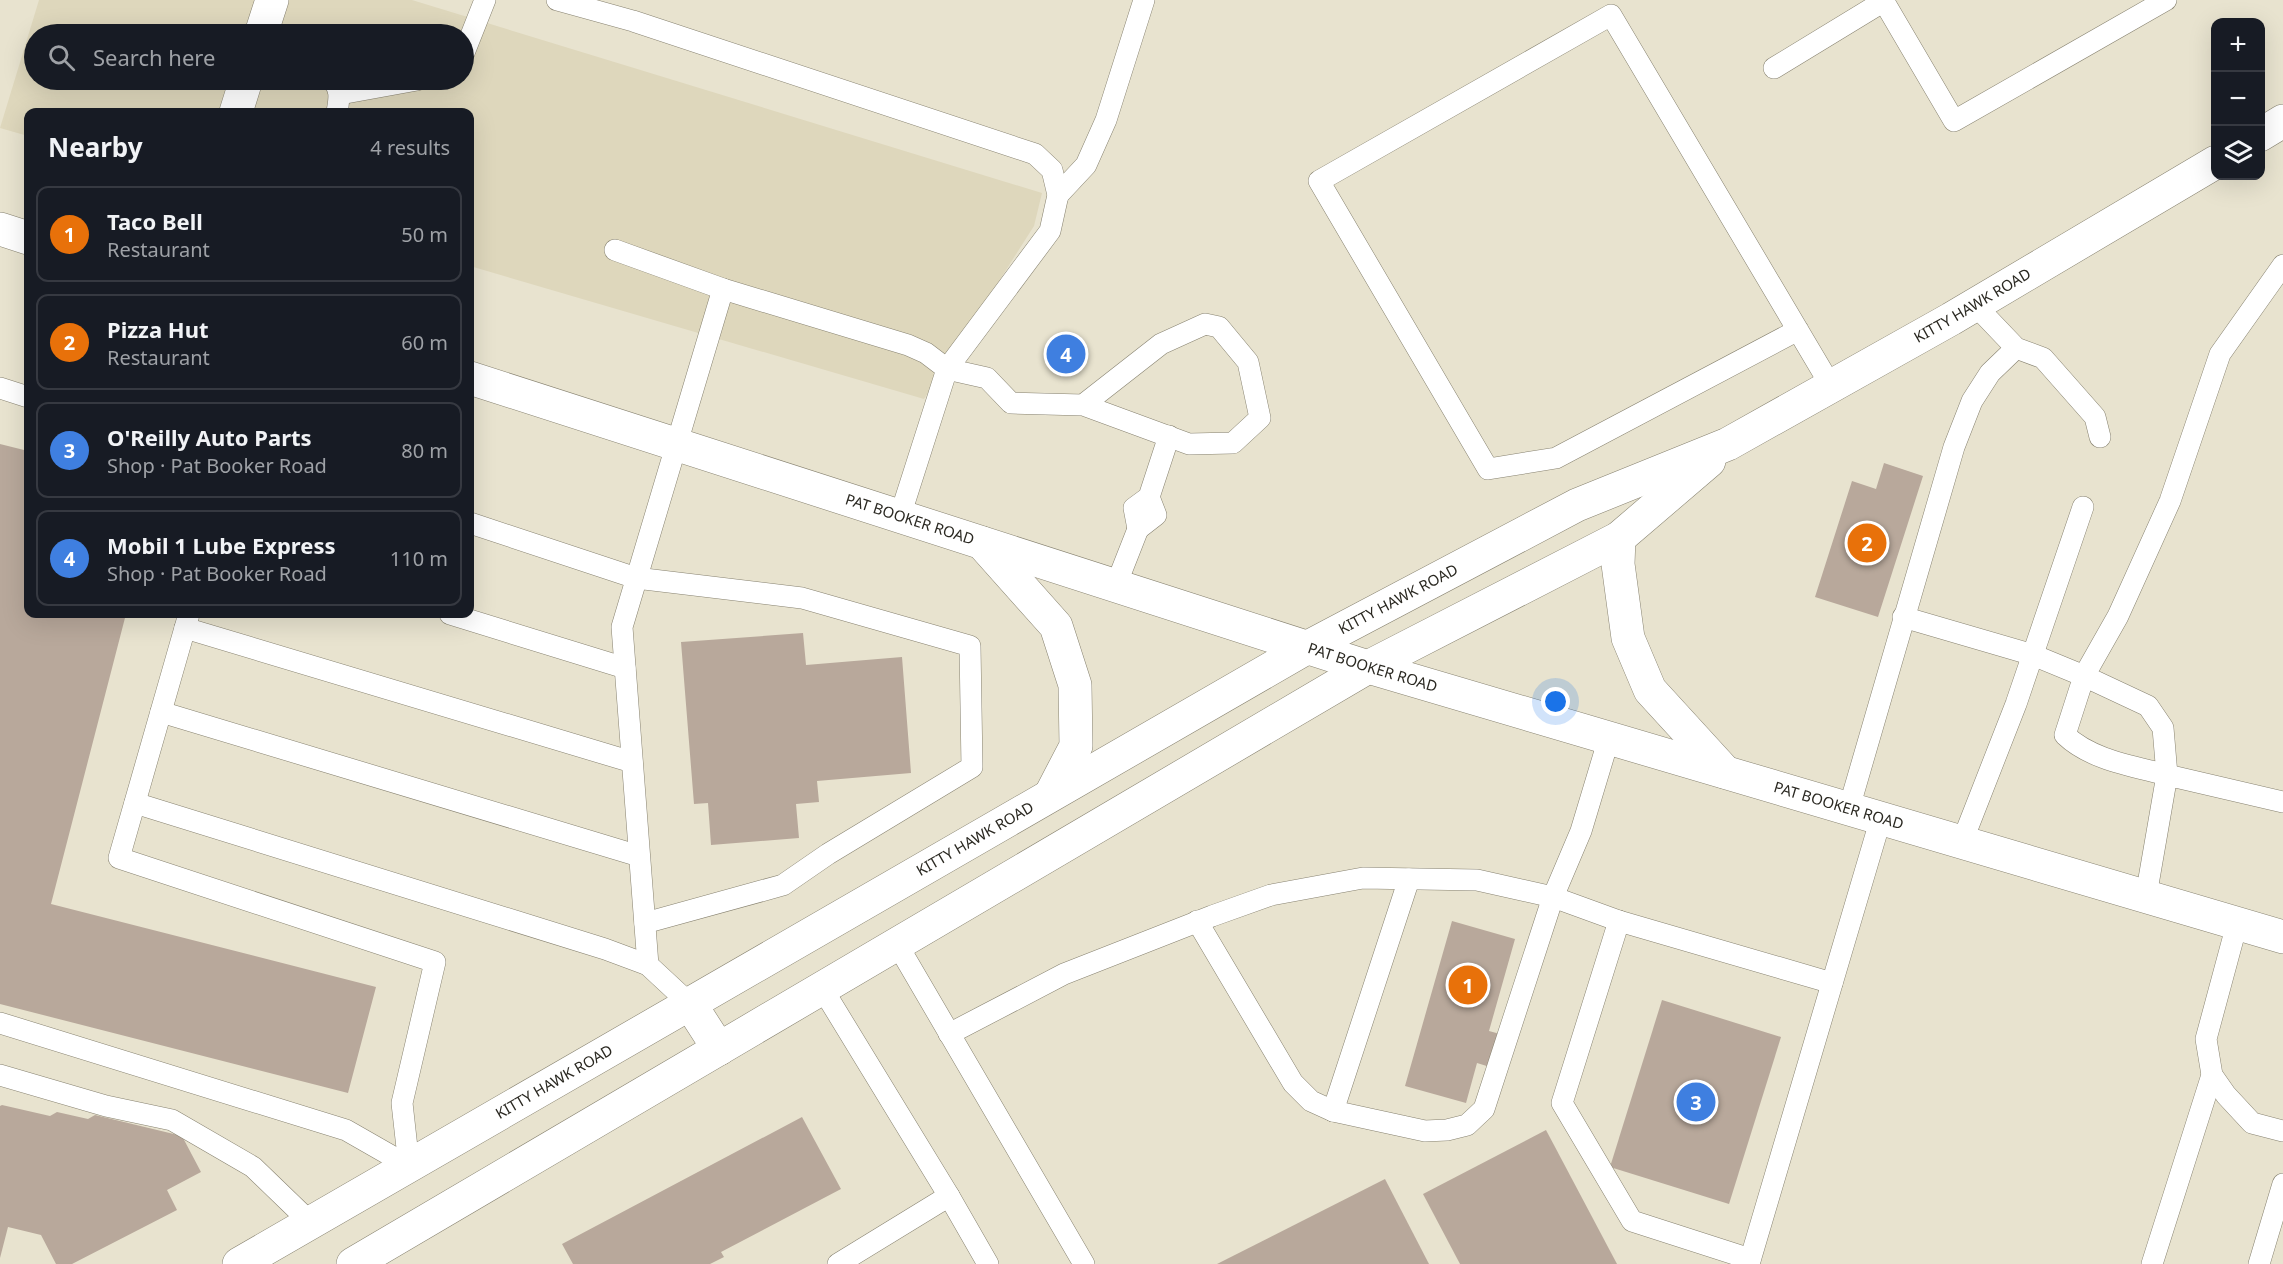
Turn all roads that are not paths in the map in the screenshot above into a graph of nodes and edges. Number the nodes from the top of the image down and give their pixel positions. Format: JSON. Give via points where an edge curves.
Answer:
{"nodes":[{"id":1,"x":272,"y":0,"type":"edge"},
{"id":2,"x":485,"y":0,"type":"edge"},
{"id":3,"x":557,"y":0,"type":"edge"},
{"id":4,"x":1144,"y":0,"type":"edge"},
{"id":5,"x":2166,"y":0,"type":"edge"},
{"id":6,"x":1884,"y":1,"type":"edge"},
{"id":7,"x":264,"y":24,"type":"edge"},
{"id":8,"x":474,"y":28,"type":"edge"},
{"id":9,"x":1774,"y":68,"type":"dead end"},
{"id":10,"x":243,"y":90,"type":"edge"},
{"id":11,"x":363,"y":90,"type":"edge"},
{"id":12,"x":336,"y":95,"type":"edge"},
{"id":13,"x":237,"y":108,"type":"edge"},
{"id":14,"x":2283,"y":122,"type":"edge"},
{"id":15,"x":2265,"y":132,"type":"edge"},
{"id":16,"x":2211,"y":165,"type":"edge"},
{"id":17,"x":1058,"y":195,"type":"junction"},
{"id":18,"x":0,"y":229,"type":"edge"},
{"id":19,"x":24,"y":237,"type":"edge"},
{"id":20,"x":615,"y":250,"type":"dead end"},
{"id":21,"x":2283,"y":265,"type":"edge"},
{"id":22,"x":723,"y":289,"type":"junction"},
{"id":23,"x":1975,"y":305,"type":"junction"},
{"id":24,"x":1797,"y":330,"type":"junction"},
{"id":25,"x":2016,"y":348,"type":"junction"},
{"id":26,"x":946,"y":369,"type":"junction"},
{"id":27,"x":474,"y":379,"type":"edge"},
{"id":28,"x":1831,"y":386,"type":"junction"},
{"id":29,"x":0,"y":388,"type":"edge"},
{"id":30,"x":24,"y":396,"type":"edge"},
{"id":31,"x":1083,"y":405,"type":"junction"},
{"id":32,"x":1169,"y":436,"type":"junction"},
{"id":33,"x":2100,"y":438,"type":"dead end"},
{"id":34,"x":676,"y":444,"type":"junction"},
{"id":35,"x":1728,"y":444,"type":"junction"},
{"id":36,"x":2083,"y":507,"type":"dead end"},
{"id":37,"x":900,"y":516,"type":"junction"},
{"id":38,"x":474,"y":524,"type":"edge"},
{"id":39,"x":1619,"y":538,"type":"junction"},
{"id":40,"x":981,"y":542,"type":"junction"},
{"id":41,"x":636,"y":578,"type":"junction"},
{"id":42,"x":1116,"y":585,"type":"junction"},
{"id":43,"x":1903,"y":617,"type":"junction"},
{"id":44,"x":463,"y":618,"type":"edge"},
{"id":45,"x":187,"y":621,"type":"edge"},
{"id":46,"x":1308,"y":647,"type":"junction"},
{"id":47,"x":2033,"y":655,"type":"junction"},
{"id":48,"x":1368,"y":667,"type":"junction"},
{"id":49,"x":625,"y":668,"type":"junction"},
{"id":50,"x":2084,"y":676,"type":"junction"},
{"id":51,"x":161,"y":712,"type":"junction"},
{"id":52,"x":1609,"y":738,"type":"junction"},
{"id":53,"x":632,"y":762,"type":"junction"},
{"id":54,"x":1725,"y":772,"type":"junction"},
{"id":55,"x":2167,"y":775,"type":"junction"},
{"id":56,"x":1051,"y":794,"type":"junction"},
{"id":57,"x":2283,"y":802,"type":"edge"},
{"id":58,"x":135,"y":803,"type":"junction"},
{"id":59,"x":1849,"y":808,"type":"junction"},
{"id":60,"x":1881,"y":818,"type":"junction"},
{"id":61,"x":1962,"y":842,"type":"junction"},
{"id":62,"x":639,"y":856,"type":"junction"},
{"id":63,"x":1409,"y":879,"type":"junction"},
{"id":64,"x":2146,"y":896,"type":"junction"},
{"id":65,"x":1553,"y":897,"type":"junction"},
{"id":66,"x":1197,"y":921,"type":"junction"},
{"id":67,"x":1619,"y":921,"type":"junction"},
{"id":68,"x":645,"y":923,"type":"junction"},
{"id":69,"x":2237,"y":924,"type":"junction"},
{"id":70,"x":2283,"y":937,"type":"edge"},
{"id":71,"x":897,"y":944,"type":"junction"},
{"id":72,"x":648,"y":965,"type":"junction"},
{"id":73,"x":1832,"y":983,"type":"junction"},
{"id":74,"x":822,"y":988,"type":"junction"},
{"id":75,"x":690,"y":1004,"type":"junction"},
{"id":76,"x":0,"y":1023,"type":"edge"},
{"id":77,"x":949,"y":1034,"type":"junction"},
{"id":78,"x":719,"y":1049,"type":"junction"},
{"id":79,"x":0,"y":1075,"type":"edge"},
{"id":80,"x":2212,"y":1075,"type":"junction"},
{"id":81,"x":1333,"y":1111,"type":"junction"},
{"id":82,"x":2283,"y":1131,"type":"edge"},
{"id":83,"x":409,"y":1166,"type":"junction"},
{"id":84,"x":2283,"y":1184,"type":"edge"},
{"id":85,"x":949,"y":1196,"type":"junction"},
{"id":86,"x":311,"y":1222,"type":"junction"},
{"id":87,"x":1750,"y":1262,"type":"edge"},
{"id":88,"x":239,"y":1264,"type":"edge"},
{"id":89,"x":353,"y":1264,"type":"edge"},
{"id":90,"x":838,"y":1264,"type":"edge"},
{"id":91,"x":988,"y":1264,"type":"edge"},
{"id":92,"x":1084,"y":1264,"type":"edge"},
{"id":93,"x":2152,"y":1264,"type":"edge"},
{"id":94,"x":2259,"y":1264,"type":"edge"}],
"edges":[{"from":1,"to":7,"type":"main road"},
{"from":2,"to":8,"type":"lane"},
{"from":3,"to":17,"type":"lane","via":[[633,21],[1035,154],[1052,170]]},
{"from":4,"to":17,"type":"lane","via":[[1106,120],[1086,165]]},
{"from":5,"to":6,"type":"lane","via":[[1953,121]]},
{"from":6,"to":9,"type":"lane"},
{"from":10,"to":13,"type":"main road"},
{"from":11,"to":12,"type":"lane"},
{"from":14,"to":15,"type":"main road"},
{"from":16,"to":23,"type":"main road","name":"KITTY HAWK ROAD"},
{"from":17,"to":26,"type":"lane","via":[[1050,231]]},
{"from":18,"to":19,"type":"main road"},
{"from":20,"to":22,"type":"lane"},
{"from":21,"to":50,"type":"lane","via":[[2220,354],[2170,501],[2118,616]]},
{"from":22,"to":26,"type":"lane","via":[[908,345]]},
{"from":22,"to":34,"type":"lane"},
{"from":23,"to":25,"type":"lane"},
{"from":23,"to":28,"type":"main road","name":"KITTY HAWK ROAD"},
{"from":24,"to":24,"type":"lane","via":[[1611,15],[1319,181],[1488,469],[1556,458]]},
{"from":24,"to":28,"type":"lane"},
{"from":25,"to":33,"type":"lane","via":[[2043,358],[2095,417]]},
{"from":25,"to":43,"type":"lane","via":[[1990,373],[1972,400],[1953,447]]},
{"from":26,"to":31,"type":"lane","via":[[987,378],[1011,403]]},
{"from":26,"to":37,"type":"lane"},
{"from":27,"to":34,"type":"main road","name":"PAT BOOKER ROAD"},
{"from":28,"to":35,"type":"main road","name":"KITTY HAWK ROAD"},
{"from":29,"to":30,"type":"lane"},
{"from":31,"to":32,"type":"lane"},
{"from":31,"to":32,"type":"lane","via":[[1161,344],[1205,324],[1219,327],[1248,362],[1260,418],[1233,443],[1189,444]]},
{"from":32,"to":42,"type":"lane","via":[[1149,496],[1134,508],[1138,529]]},
{"from":34,"to":37,"type":"main road","name":"PAT BOOKER ROAD"},
{"from":34,"to":41,"type":"lane"},
{"from":35,"to":39,"type":"main road","name":"KITTY HAWK ROAD"},
{"from":35,"to":46,"type":"main road","name":"KITTY HAWK ROAD","via":[[1577,505]]},
{"from":36,"to":47,"type":"lane"},
{"from":37,"to":40,"type":"main road","name":"PAT BOOKER ROAD"},
{"from":38,"to":41,"type":"lane"},
{"from":39,"to":48,"type":"main road","name":"KITTY HAWK ROAD"},
{"from":39,"to":54,"type":"main road","via":[[1618,564],[1628,638],[1650,690]]},
{"from":40,"to":42,"type":"main road","name":"PAT BOOKER ROAD"},
{"from":40,"to":56,"type":"main road","via":[[1056,626],[1075,685],[1076,746]]},
{"from":41,"to":49,"type":"lane","via":[[622,627]]},
{"from":41,"to":68,"type":"lane","via":[[802,598],[970,646],[972,767],[783,885]]},
{"from":42,"to":46,"type":"main road","name":"PAT BOOKER ROAD"},
{"from":43,"to":47,"type":"lane"},
{"from":43,"to":59,"type":"lane"},
{"from":44,"to":49,"type":"lane"},
{"from":45,"to":51,"type":"lane"},
{"from":45,"to":53,"type":"lane"},
{"from":46,"to":48,"type":"main road","name":"PAT BOOKER ROAD"},
{"from":46,"to":56,"type":"main road","name":"KITTY HAWK ROAD"},
{"from":47,"to":50,"type":"lane"},
{"from":47,"to":61,"type":"lane"},
{"from":48,"to":52,"type":"main road","name":"PAT BOOKER ROAD"},
{"from":48,"to":71,"type":"main road","name":"KITTY HAWK ROAD"},
{"from":49,"to":53,"type":"lane"},
{"from":50,"to":55,"type":"lane","via":[[2148,706],[2163,729]]},
{"from":50,"to":55,"type":"lane","via":[[2065,735],[2096,755]]},
{"from":51,"to":58,"type":"lane"},
{"from":51,"to":62,"type":"lane"},
{"from":52,"to":54,"type":"main road","name":"PAT BOOKER ROAD"},
{"from":52,"to":65,"type":"lane","via":[[1581,831]]},
{"from":53,"to":62,"type":"lane"},
{"from":54,"to":59,"type":"main road","name":"PAT BOOKER ROAD"},
{"from":55,"to":57,"type":"lane"},
{"from":55,"to":64,"type":"lane"},
{"from":56,"to":75,"type":"main road","name":"KITTY HAWK ROAD"},
{"from":58,"to":72,"type":"lane"},
{"from":58,"to":83,"type":"lane","via":[[119,858],[435,962],[402,1102]]},
{"from":59,"to":60,"type":"main road","name":"PAT BOOKER ROAD"},
{"from":60,"to":61,"type":"main road","name":"PAT BOOKER ROAD"},
{"from":60,"to":73,"type":"lane"},
{"from":61,"to":64,"type":"main road","name":"PAT BOOKER ROAD"},
{"from":62,"to":68,"type":"lane"},
{"from":63,"to":65,"type":"lane","via":[[1478,880]]},
{"from":63,"to":66,"type":"lane","via":[[1363,878],[1271,895]]},
{"from":63,"to":81,"type":"lane"},
{"from":64,"to":69,"type":"main road","name":"PAT BOOKER ROAD"},
{"from":65,"to":67,"type":"lane"},
{"from":65,"to":81,"type":"lane","via":[[1484,1109],[1467,1125],[1425,1131]]},
{"from":66,"to":77,"type":"lane","via":[[1064,974]]},
{"from":66,"to":81,"type":"lane","via":[[1293,1083],[1311,1101]]},
{"from":67,"to":73,"type":"lane"},
{"from":67,"to":87,"type":"lane","via":[[1562,1103],[1632,1221]]},
{"from":68,"to":72,"type":"lane"},
{"from":69,"to":70,"type":"main road","name":"PAT BOOKER ROAD"},
{"from":69,"to":80,"type":"lane","via":[[2206,1039]]},
{"from":71,"to":74,"type":"main road","name":"KITTY HAWK ROAD"},
{"from":71,"to":77,"type":"lane"},
{"from":72,"to":75,"type":"lane"},
{"from":73,"to":87,"type":"lane"},
{"from":74,"to":78,"type":"main road","name":"KITTY HAWK ROAD"},
{"from":74,"to":85,"type":"lane"},
{"from":75,"to":78,"type":"main road"},
{"from":75,"to":83,"type":"main road","name":"KITTY HAWK ROAD"},
{"from":76,"to":83,"type":"lane","via":[[346,1130]]},
{"from":77,"to":92,"type":"lane"},
{"from":78,"to":89,"type":"main road","name":"KITTY HAWK ROAD"},
{"from":79,"to":86,"type":"lane","via":[[106,1106],[172,1120],[253,1167]]},
{"from":80,"to":82,"type":"lane","via":[[2252,1123]]},
{"from":80,"to":93,"type":"lane"},
{"from":83,"to":86,"type":"main road","name":"KITTY HAWK ROAD"},
{"from":84,"to":94,"type":"lane"},
{"from":85,"to":90,"type":"lane"},
{"from":85,"to":91,"type":"lane"},
{"from":86,"to":88,"type":"main road","name":"KITTY HAWK ROAD"}]}
